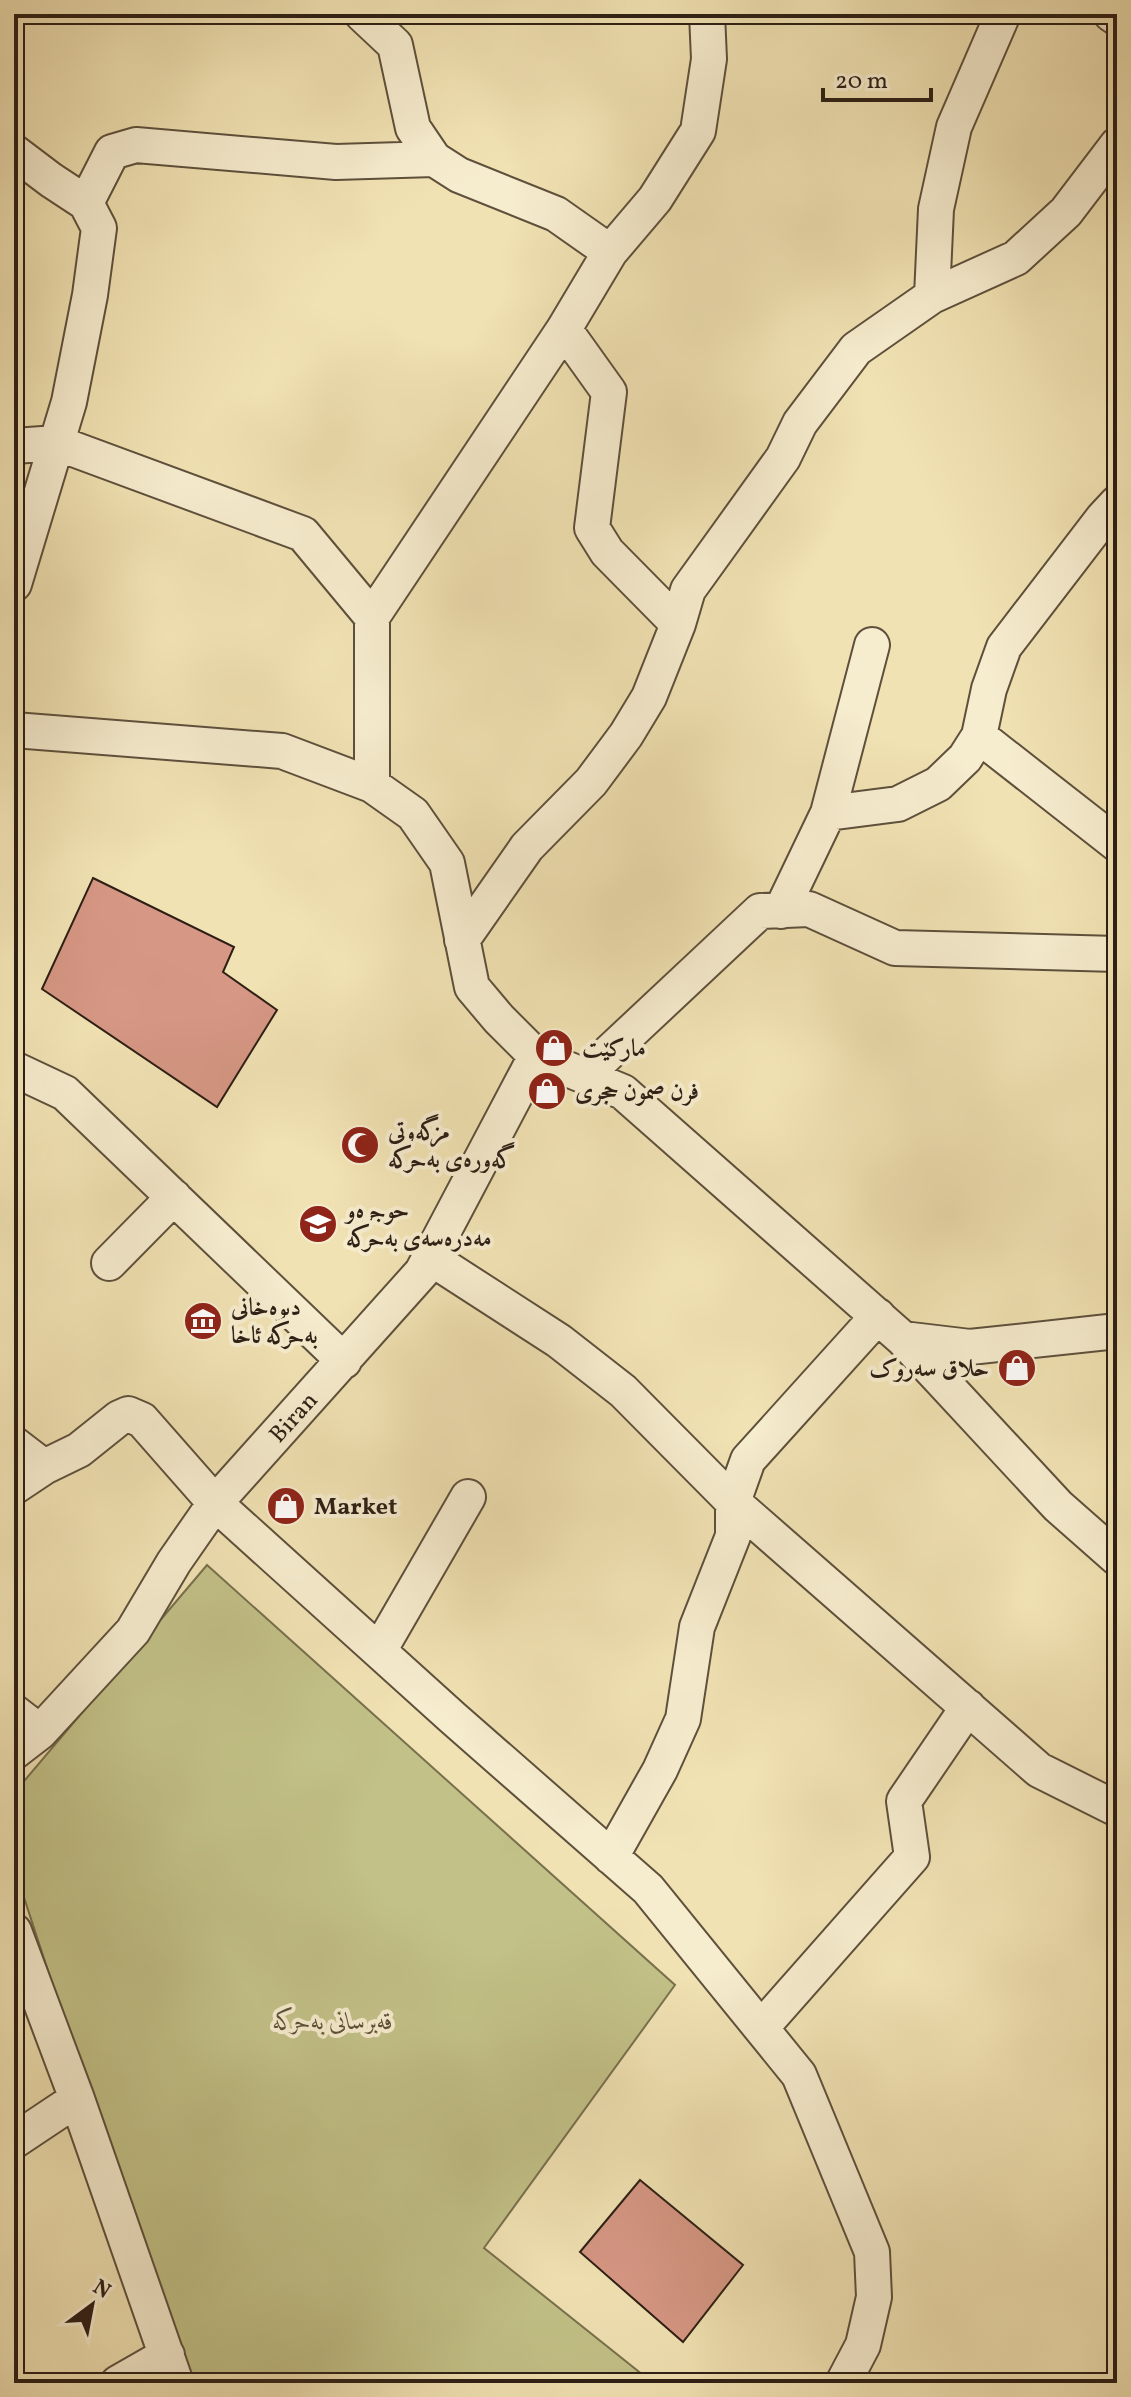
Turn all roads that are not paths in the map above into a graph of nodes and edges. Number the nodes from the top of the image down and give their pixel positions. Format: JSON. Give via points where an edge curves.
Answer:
{"nodes":[{"id":1,"x":362,"y":14,"type":"edge"},
{"id":2,"x":707,"y":14,"type":"edge"},
{"id":3,"x":1003,"y":14,"type":"edge"},
{"id":4,"x":1111,"y":14,"type":"edge"},
{"id":5,"x":1117,"y":18,"type":"edge"},
{"id":6,"x":1117,"y":145,"type":"edge"},
{"id":7,"x":14,"y":152,"type":"edge"},
{"id":8,"x":434,"y":159,"type":"junction"},
{"id":9,"x":86,"y":203,"type":"junction"},
{"id":10,"x":610,"y":252,"type":"junction"},
{"id":11,"x":932,"y":296,"type":"junction"},
{"id":12,"x":564,"y":329,"type":"junction"},
{"id":13,"x":57,"y":443,"type":"junction"},
{"id":14,"x":14,"y":446,"type":"edge"},
{"id":15,"x":1117,"y":503,"type":"edge"},
{"id":16,"x":14,"y":584,"type":"edge"},
{"id":17,"x":372,"y":617,"type":"junction"},
{"id":18,"x":678,"y":624,"type":"junction"},
{"id":19,"x":872,"y":645,"type":"dead end"},
{"id":20,"x":14,"y":730,"type":"edge"},
{"id":21,"x":979,"y":736,"type":"junction"},
{"id":22,"x":372,"y":785,"type":"junction"},
{"id":23,"x":828,"y":813,"type":"junction"},
{"id":24,"x":1117,"y":844,"type":"edge"},
{"id":25,"x":781,"y":911,"type":"junction"},
{"id":26,"x":462,"y":940,"type":"junction"},
{"id":27,"x":1117,"y":954,"type":"edge"},
{"id":28,"x":536,"y":1056,"type":"junction"},
{"id":29,"x":14,"y":1069,"type":"edge"},
{"id":30,"x":584,"y":1076,"type":"junction"},
{"id":31,"x":174,"y":1197,"type":"junction"},
{"id":32,"x":429,"y":1257,"type":"junction"},
{"id":33,"x":109,"y":1263,"type":"dead end"},
{"id":34,"x":878,"y":1316,"type":"junction"},
{"id":35,"x":1117,"y":1331,"type":"edge"},
{"id":36,"x":903,"y":1339,"type":"junction"},
{"id":37,"x":344,"y":1361,"type":"junction"},
{"id":38,"x":14,"y":1444,"type":"edge"},
{"id":39,"x":44,"y":1467,"type":"junction"},
{"id":40,"x":14,"y":1487,"type":"edge"},
{"id":41,"x":468,"y":1497,"type":"dead end"},
{"id":42,"x":733,"y":1502,"type":"junction"},
{"id":43,"x":215,"y":1503,"type":"junction"},
{"id":44,"x":1117,"y":1558,"type":"edge"},
{"id":45,"x":379,"y":1651,"type":"junction"},
{"id":46,"x":968,"y":1707,"type":"junction"},
{"id":47,"x":23,"y":1732,"type":"edge"},
{"id":48,"x":1117,"y":1809,"type":"edge"},
{"id":49,"x":611,"y":1857,"type":"junction"},
{"id":50,"x":14,"y":1931,"type":"edge"},
{"id":51,"x":761,"y":2028,"type":"junction"},
{"id":52,"x":77,"y":2099,"type":"junction"},
{"id":53,"x":14,"y":2141,"type":"edge"},
{"id":54,"x":171,"y":2369,"type":"edge"},
{"id":55,"x":118,"y":2383,"type":"edge"},
{"id":56,"x":843,"y":2383,"type":"edge"}],
"edges":[{"from":1,"to":8,"type":"street","via":[[395,45],[413,128]]},
{"from":2,"to":10,"type":"street","via":[[709,59],[698,131],[655,199]]},
{"from":3,"to":11,"type":"street","via":[[954,127],[936,209]]},
{"from":4,"to":5,"type":"street"},
{"from":6,"to":11,"type":"street","via":[[1066,212],[1016,258]]},
{"from":7,"to":9,"type":"street"},
{"from":8,"to":9,"type":"street","via":[[336,162],[136,145],[112,152]]},
{"from":8,"to":10,"type":"street","via":[[459,175],[556,214]]},
{"from":9,"to":13,"type":"street","via":[[99,228],[90,295]]},
{"from":10,"to":12,"type":"street"},
{"from":11,"to":18,"type":"street","via":[[856,349],[688,590]]},
{"from":12,"to":17,"type":"street"},
{"from":12,"to":18,"type":"street","via":[[609,392],[592,528],[607,552]]},
{"from":13,"to":14,"type":"street"},
{"from":13,"to":16,"type":"street"},
{"from":13,"to":17,"type":"street","via":[[303,534]]},
{"from":15,"to":21,"type":"street","via":[[1004,647]]},
{"from":17,"to":22,"type":"street"},
{"from":18,"to":26,"type":"street","via":[[649,697],[626,735],[591,782],[527,847]]},
{"from":19,"to":23,"type":"street"},
{"from":20,"to":22,"type":"street","via":[[282,751]]},
{"from":21,"to":23,"type":"street","via":[[938,784],[898,804]]},
{"from":21,"to":24,"type":"street"},
{"from":22,"to":26,"type":"street","via":[[413,814],[447,863]]},
{"from":23,"to":25,"type":"street"},
{"from":25,"to":27,"type":"street","via":[[809,909],[895,948]]},
{"from":25,"to":30,"type":"street","via":[[760,911]]},
{"from":26,"to":28,"type":"street","via":[[472,987]]},
{"from":28,"to":30,"type":"street"},
{"from":28,"to":32,"type":"street","name":"Biran"},
{"from":29,"to":31,"type":"street","via":[[65,1093]]},
{"from":30,"to":34,"type":"street","via":[[623,1092]]},
{"from":31,"to":33,"type":"street"},
{"from":31,"to":37,"type":"street"},
{"from":32,"to":37,"type":"street","name":"Biran","via":[[422,1272]]},
{"from":32,"to":42,"type":"street","via":[[559,1341],[623,1391]]},
{"from":34,"to":36,"type":"street"},
{"from":34,"to":42,"type":"street","via":[[748,1460]]},
{"from":35,"to":36,"type":"street","via":[[970,1347]]},
{"from":36,"to":44,"type":"street","via":[[1058,1506]]},
{"from":37,"to":43,"type":"street","name":"Biran"},
{"from":38,"to":39,"type":"street"},
{"from":39,"to":40,"type":"street"},
{"from":39,"to":43,"type":"street","via":[[79,1450],[128,1414],[142,1420]]},
{"from":41,"to":45,"type":"street"},
{"from":42,"to":46,"type":"street"},
{"from":42,"to":49,"type":"street","via":[[733,1536],[697,1627],[683,1719]]},
{"from":43,"to":45,"type":"street"},
{"from":43,"to":47,"type":"street","name":"Biran","via":[[133,1631]]},
{"from":45,"to":49,"type":"street"},
{"from":46,"to":48,"type":"street","via":[[1039,1770]]},
{"from":46,"to":51,"type":"street","via":[[904,1801],[912,1857]]},
{"from":49,"to":51,"type":"street","via":[[648,1889]]},
{"from":50,"to":52,"type":"street"},
{"from":51,"to":56,"type":"street","via":[[799,2075],[872,2252],[874,2297],[863,2345]]},
{"from":52,"to":53,"type":"street"},
{"from":52,"to":54,"type":"street"},
{"from":54,"to":55,"type":"street"}]}
